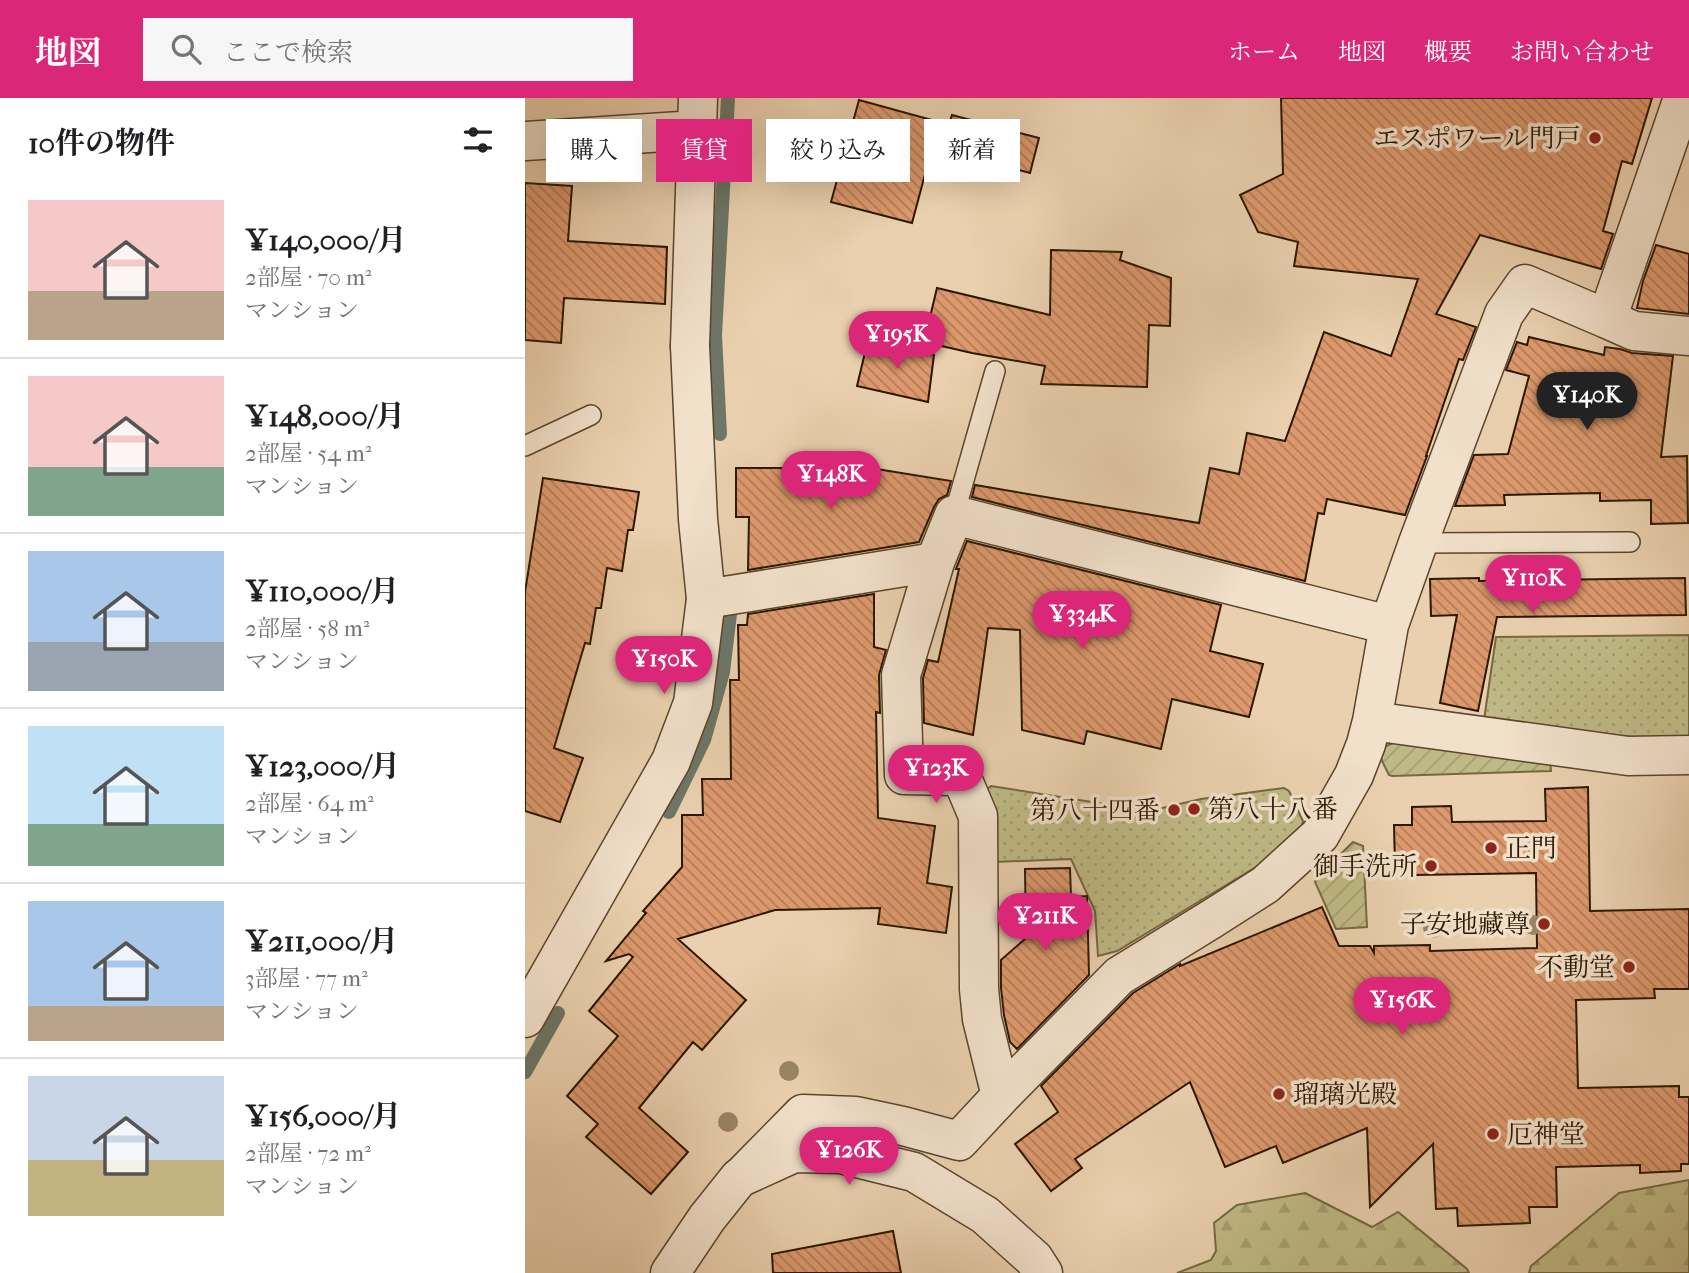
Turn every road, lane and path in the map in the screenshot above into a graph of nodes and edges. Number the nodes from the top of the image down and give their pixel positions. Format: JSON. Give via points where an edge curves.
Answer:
{"nodes":[{"id":1,"x":1683,"y":98,"type":"edge"},
{"id":2,"x":697,"y":114,"type":"edge"},
{"id":3,"x":525,"y":141,"type":"edge"},
{"id":4,"x":1607,"y":319,"type":"junction"},
{"id":5,"x":1689,"y":337,"type":"edge"},
{"id":6,"x":995,"y":371,"type":"dead end"},
{"id":7,"x":591,"y":415,"type":"dead end"},
{"id":8,"x":525,"y":446,"type":"edge"},
{"id":9,"x":954,"y":515,"type":"junction"},
{"id":10,"x":1630,"y":542,"type":"dead end"},
{"id":11,"x":1418,"y":543,"type":"junction"},
{"id":12,"x":935,"y":562,"type":"junction"},
{"id":13,"x":706,"y":599,"type":"junction"},
{"id":14,"x":1389,"y":625,"type":"junction"},
{"id":15,"x":1372,"y":721,"type":"junction"},
{"id":16,"x":1689,"y":755,"type":"edge"},
{"id":17,"x":525,"y":1018,"type":"edge"},
{"id":18,"x":1001,"y":1096,"type":"junction"},
{"id":19,"x":739,"y":1178,"type":"junction"},
{"id":20,"x":670,"y":1273,"type":"edge"},
{"id":21,"x":1043,"y":1273,"type":"edge"}],
"edges":[{"from":1,"to":4,"type":"street"},
{"from":2,"to":3,"type":"street"},
{"from":2,"to":13,"type":"street","via":[[690,346]]},
{"from":4,"to":5,"type":"street","via":[[1634,331]]},
{"from":4,"to":11,"type":"street","via":[[1525,284],[1504,314]]},
{"from":6,"to":9,"type":"lane"},
{"from":7,"to":8,"type":"lane"},
{"from":9,"to":12,"type":"street"},
{"from":9,"to":14,"type":"street"},
{"from":10,"to":11,"type":"lane"},
{"from":11,"to":14,"type":"street"},
{"from":12,"to":13,"type":"street"},
{"from":12,"to":18,"type":"street","via":[[901,675],[904,775],[953,776],[964,783],[978,816],[979,989]]},
{"from":13,"to":17,"type":"street","via":[[693,703],[671,761]]},
{"from":14,"to":15,"type":"street"},
{"from":15,"to":16,"type":"street","via":[[1628,756]]},
{"from":15,"to":18,"type":"street","via":[[1354,775],[1320,835],[1265,885],[1119,976]]},
{"from":18,"to":19,"type":"street","via":[[960,1141],[856,1116],[803,1114]]},
{"from":19,"to":20,"type":"street"},
{"from":19,"to":21,"type":"street","via":[[794,1153],[841,1154],[914,1172],[985,1215],[1034,1259]]}]}
